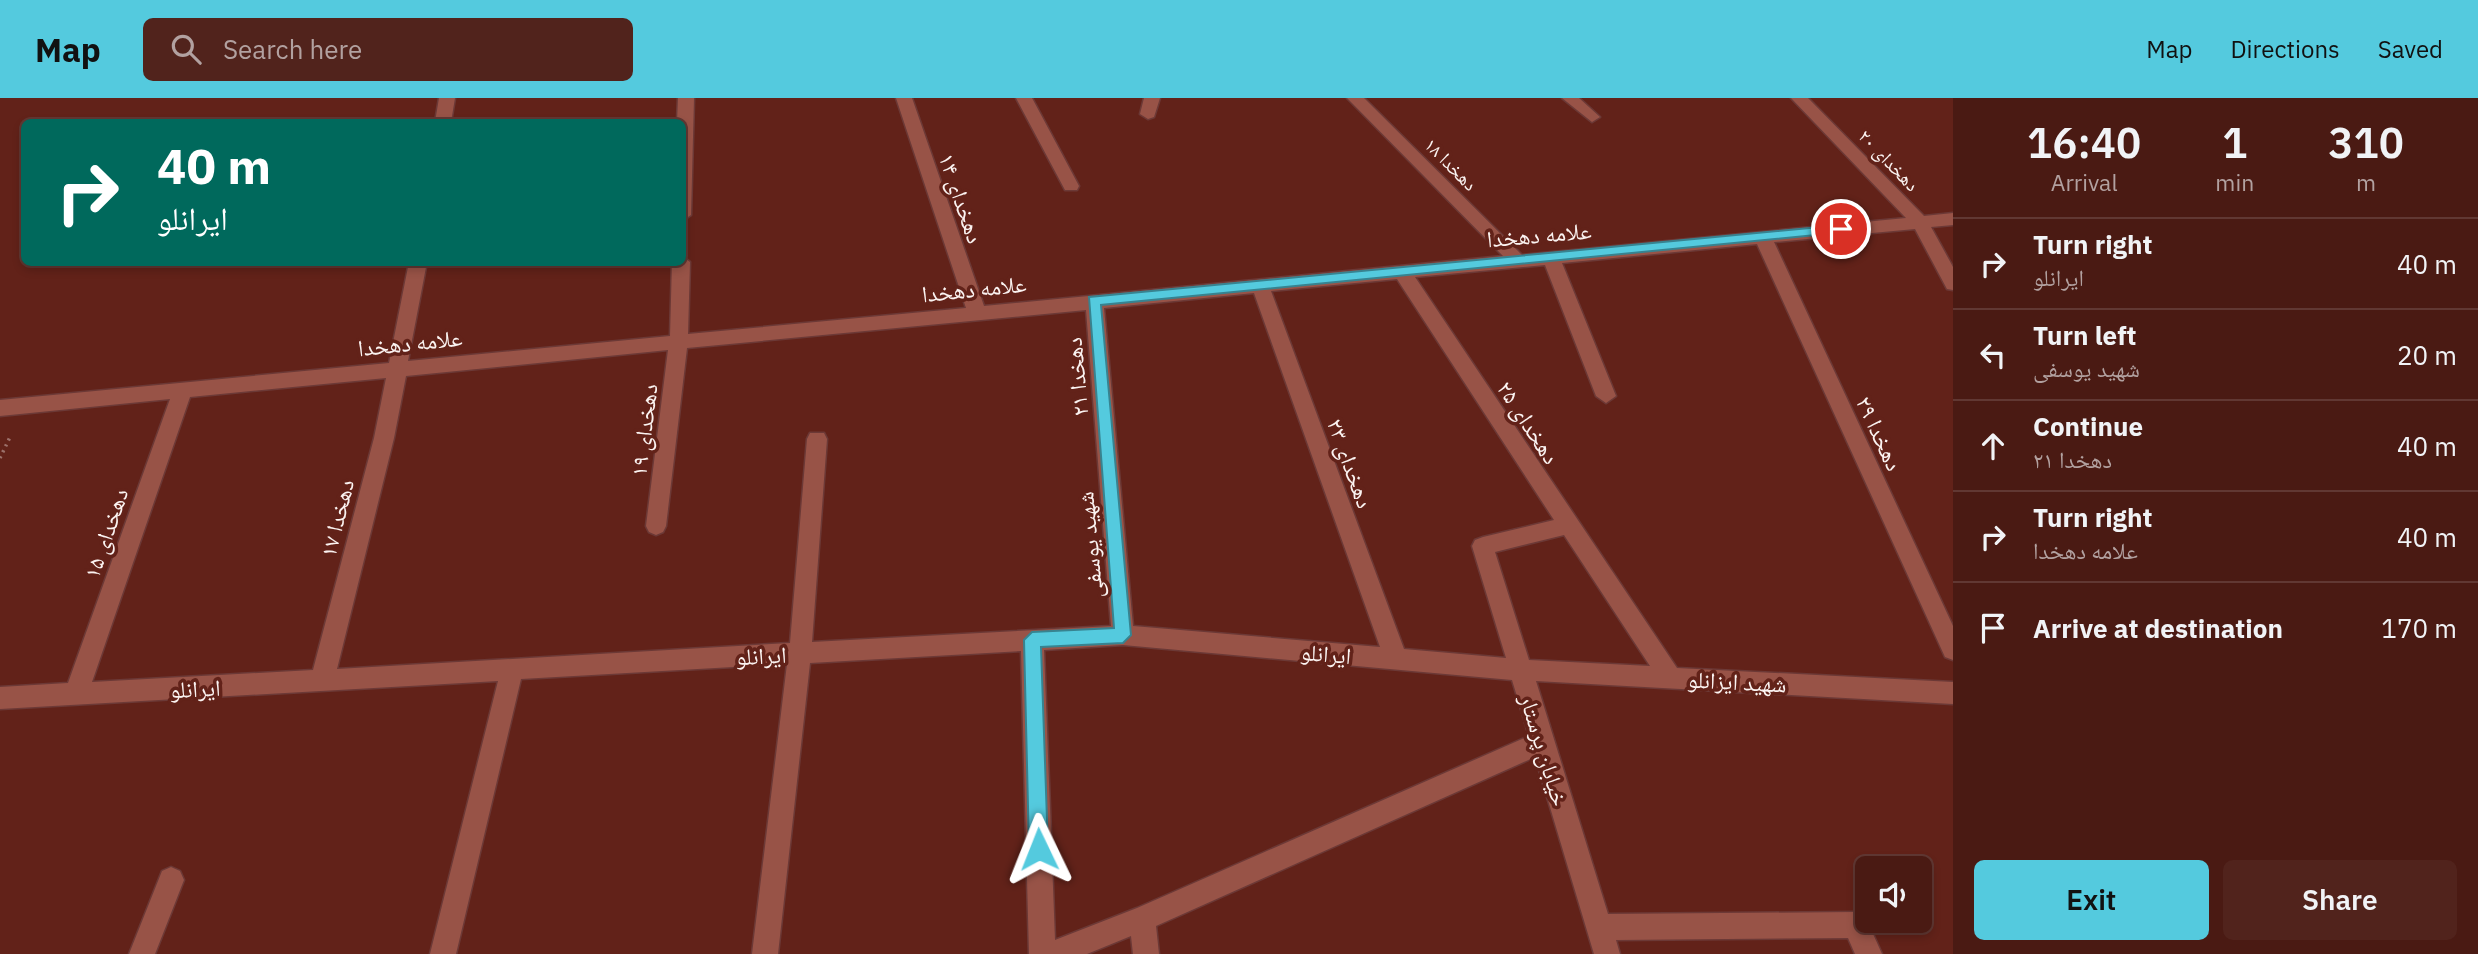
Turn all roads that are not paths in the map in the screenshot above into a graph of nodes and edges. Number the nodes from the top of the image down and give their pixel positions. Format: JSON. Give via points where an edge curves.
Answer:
{"nodes":[{"id":1,"x":447,"y":98,"type":"edge"},
{"id":2,"x":686,"y":98,"type":"edge"},
{"id":3,"x":904,"y":98,"type":"edge"},
{"id":4,"x":1024,"y":98,"type":"edge"},
{"id":5,"x":1152,"y":98,"type":"edge"},
{"id":6,"x":1355,"y":98,"type":"edge"},
{"id":7,"x":1570,"y":98,"type":"edge"},
{"id":8,"x":1799,"y":98,"type":"edge"},
{"id":9,"x":1148,"y":114,"type":"dead end"},
{"id":10,"x":1591,"y":117,"type":"dead end"},
{"id":11,"x":444,"y":119,"type":"edge"},
{"id":12,"x":685,"y":119,"type":"edge"},
{"id":13,"x":1071,"y":186,"type":"dead end"},
{"id":14,"x":1953,"y":219,"type":"edge"},
{"id":15,"x":1920,"y":222,"type":"junction"},
{"id":16,"x":1763,"y":237,"type":"junction"},
{"id":17,"x":1551,"y":258,"type":"junction"},
{"id":18,"x":1518,"y":261,"type":"junction"},
{"id":19,"x":417,"y":266,"type":"edge"},
{"id":20,"x":681,"y":266,"type":"edge"},
{"id":21,"x":1401,"y":271,"type":"junction"},
{"id":22,"x":1952,"y":281,"type":"edge"},
{"id":23,"x":1260,"y":285,"type":"junction"},
{"id":24,"x":1094,"y":300,"type":"junction"},
{"id":25,"x":977,"y":312,"type":"junction"},
{"id":26,"x":679,"y":341,"type":"junction"},
{"id":27,"x":400,"y":367,"type":"junction"},
{"id":28,"x":183,"y":389,"type":"junction"},
{"id":29,"x":1606,"y":396,"type":"dead end"},
{"id":30,"x":0,"y":408,"type":"edge"},
{"id":31,"x":817,"y":439,"type":"dead end"},
{"id":32,"x":1107,"y":450,"type":"joint"},
{"id":33,"x":656,"y":526,"type":"dead end"},
{"id":34,"x":1569,"y":526,"type":"junction"},
{"id":35,"x":1123,"y":635,"type":"junction"},
{"id":36,"x":1032,"y":640,"type":"junction"},
{"id":37,"x":1953,"y":650,"type":"edge"},
{"id":38,"x":800,"y":653,"type":"junction"},
{"id":39,"x":1396,"y":659,"type":"junction"},
{"id":40,"x":512,"y":669,"type":"junction"},
{"id":41,"x":1521,"y":670,"type":"junction"},
{"id":42,"x":1671,"y":678,"type":"junction"},
{"id":43,"x":322,"y":681,"type":"junction"},
{"id":44,"x":1953,"y":693,"type":"edge"},
{"id":45,"x":76,"y":694,"type":"junction"},
{"id":46,"x":0,"y":698,"type":"edge"},
{"id":47,"x":1543,"y":742,"type":"junction"},
{"id":48,"x":171,"y":880,"type":"dead end"},
{"id":49,"x":1142,"y":919,"type":"junction"},
{"id":50,"x":1599,"y":927,"type":"junction"},
{"id":51,"x":142,"y":954,"type":"edge"},
{"id":52,"x":443,"y":954,"type":"edge"},
{"id":53,"x":765,"y":954,"type":"edge"},
{"id":54,"x":1042,"y":954,"type":"edge"},
{"id":55,"x":1054,"y":954,"type":"edge"},
{"id":56,"x":1146,"y":954,"type":"edge"},
{"id":57,"x":1607,"y":954,"type":"edge"},
{"id":58,"x":1869,"y":954,"type":"edge"}],
"edges":[{"from":1,"to":11,"type":"street"},
{"from":2,"to":12,"type":"street"},
{"from":3,"to":25,"type":"street","name":"دهخدای ۱۴"},
{"from":4,"to":13,"type":"street"},
{"from":5,"to":9,"type":"street"},
{"from":6,"to":18,"type":"street","name":"دهخدا ۱۸"},
{"from":7,"to":10,"type":"street"},
{"from":8,"to":15,"type":"street","name":"دهخدای ۲۰"},
{"from":14,"to":15,"type":"street","name":"علامه دهخدا"},
{"from":15,"to":16,"type":"street","name":"علامه دهخدا"},
{"from":15,"to":22,"type":"street","name":"دهخدای ۲۰"},
{"from":16,"to":17,"type":"street","name":"علامه دهخدا"},
{"from":16,"to":37,"type":"street","name":"دهخدا ۲۹"},
{"from":17,"to":18,"type":"street","name":"علامه دهخدا"},
{"from":17,"to":29,"type":"street"},
{"from":18,"to":21,"type":"street","name":"علامه دهخدا"},
{"from":19,"to":27,"type":"street","name":"دهخدا ۱۷"},
{"from":20,"to":26,"type":"street","name":"دهخدای ۱۹"},
{"from":21,"to":23,"type":"street","name":"علامه دهخدا"},
{"from":21,"to":34,"type":"street","name":"دهخدای ۲۵"},
{"from":23,"to":24,"type":"street","name":"علامه دهخدا"},
{"from":23,"to":39,"type":"street","name":"دهخدای ۲۳"},
{"from":24,"to":25,"type":"street","name":"علامه دهخدا"},
{"from":24,"to":32,"type":"street","name":"دهخدا ۲۱"},
{"from":25,"to":26,"type":"street","name":"علامه دهخدا"},
{"from":26,"to":27,"type":"street","name":"علامه دهخدا"},
{"from":26,"to":33,"type":"street","name":"دهخدای ۱۹"},
{"from":27,"to":28,"type":"street","name":"علامه دهخدا"},
{"from":27,"to":43,"type":"street","name":"دهخدا ۱۷"},
{"from":28,"to":30,"type":"street","name":"علامه دهخدا"},
{"from":28,"to":45,"type":"street","name":"دهخدای ۱۵"},
{"from":31,"to":38,"type":"street"},
{"from":32,"to":35,"type":"street","name":"شهید یوسفی"},
{"from":34,"to":41,"type":"street","name":"خیابان پرستار","via":[[1483,546]]},
{"from":34,"to":42,"type":"street","name":"دهخدای ۲۵"},
{"from":35,"to":36,"type":"street","name":"ایرانلو"},
{"from":35,"to":39,"type":"street","name":"ایرانلو"},
{"from":36,"to":38,"type":"street","name":"ایرانلو"},
{"from":36,"to":54,"type":"street"},
{"from":38,"to":40,"type":"street","name":"ایرانلو"},
{"from":38,"to":53,"type":"street"},
{"from":39,"to":41,"type":"street","name":"ایرانلو"},
{"from":40,"to":43,"type":"street","name":"ایرانلو"},
{"from":40,"to":52,"type":"street"},
{"from":41,"to":42,"type":"street","name":"شهید ایزانلو"},
{"from":41,"to":47,"type":"street","name":"خیابان پرستار"},
{"from":42,"to":44,"type":"street","name":"شهید ایزانلو"},
{"from":43,"to":45,"type":"street","name":"ایرانلو"},
{"from":45,"to":46,"type":"street","name":"ایرانلو"},
{"from":47,"to":49,"type":"street"},
{"from":47,"to":50,"type":"street","name":"خیابان پرستار"},
{"from":48,"to":51,"type":"street"},
{"from":49,"to":55,"type":"street"},
{"from":49,"to":56,"type":"street"},
{"from":50,"to":57,"type":"street","name":"خیابان پرستار"},
{"from":50,"to":58,"type":"street","via":[[1856,925]]}]}
